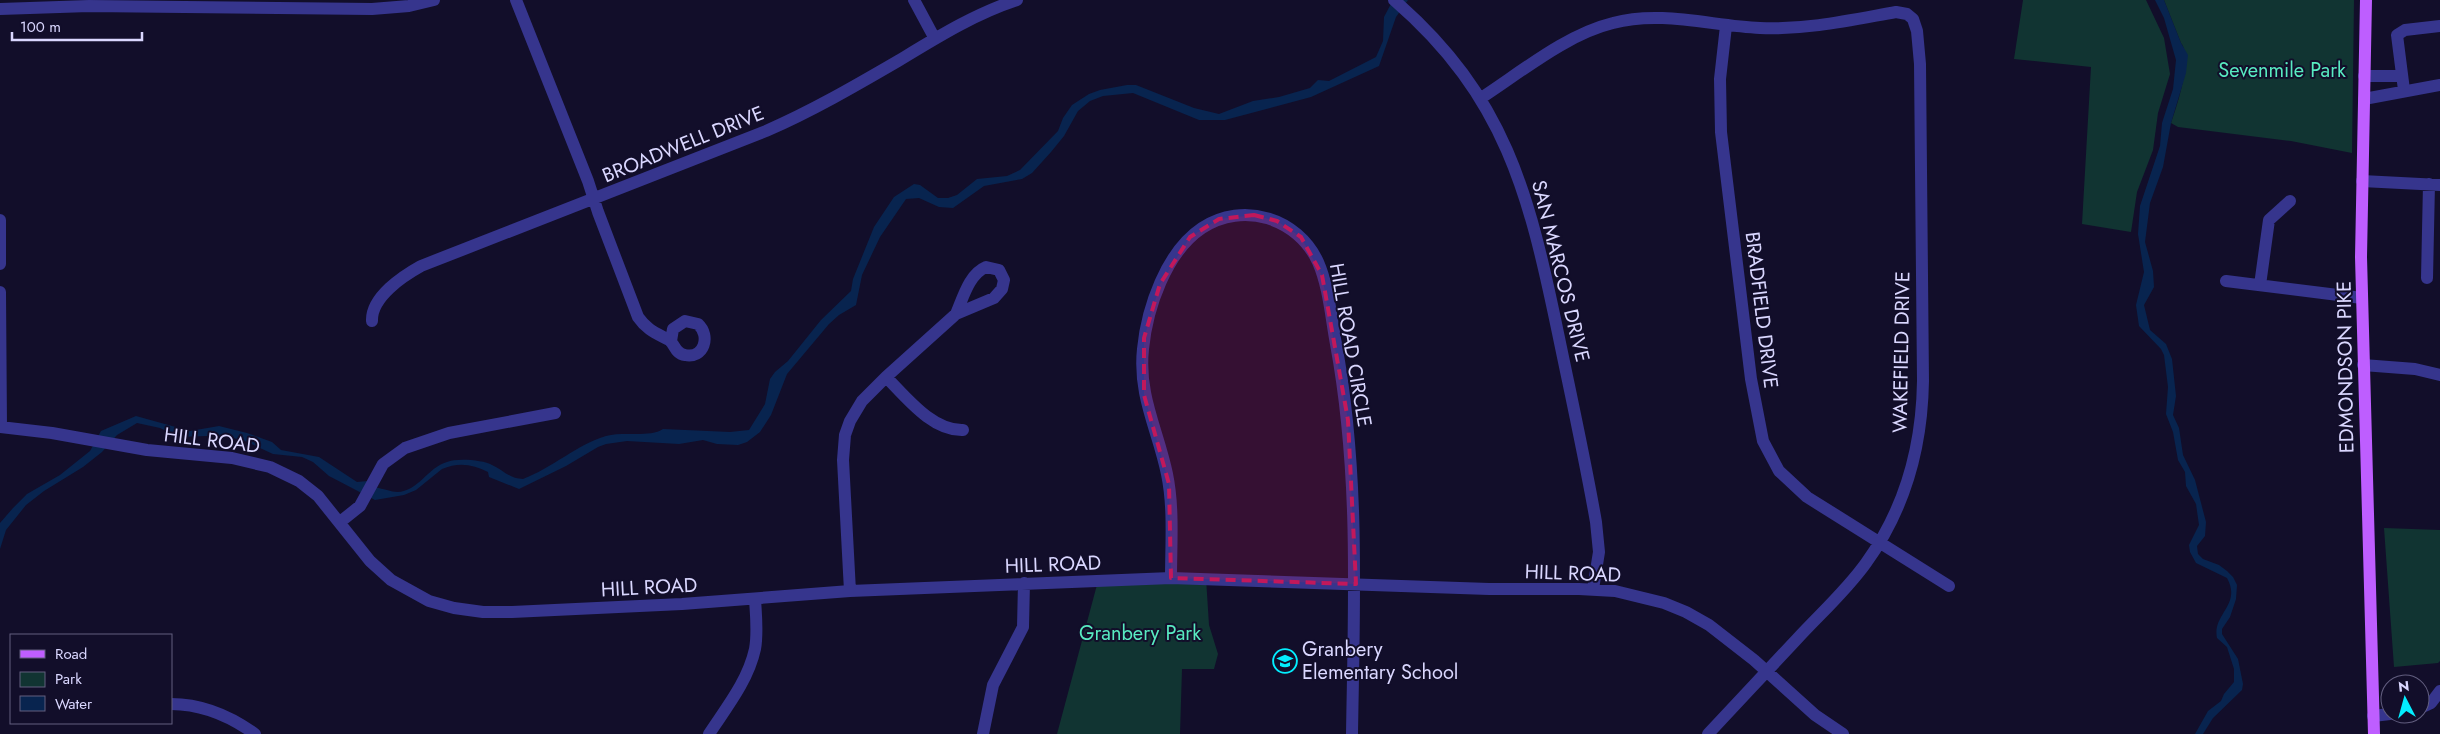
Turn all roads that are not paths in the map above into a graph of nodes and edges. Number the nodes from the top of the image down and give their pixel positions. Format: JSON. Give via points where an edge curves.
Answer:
{"nodes":[{"id":1,"x":434,"y":0,"type":"edge"},
{"id":2,"x":516,"y":0,"type":"edge"},
{"id":3,"x":914,"y":0,"type":"edge"},
{"id":4,"x":1017,"y":0,"type":"edge"},
{"id":5,"x":1394,"y":0,"type":"edge"},
{"id":6,"x":2366,"y":0,"type":"edge"},
{"id":7,"x":0,"y":9,"type":"edge"},
{"id":8,"x":1726,"y":26,"type":"junction"},
{"id":9,"x":2440,"y":26,"type":"edge"},
{"id":10,"x":935,"y":39,"type":"junction"},
{"id":11,"x":2364,"y":76,"type":"junction"},
{"id":12,"x":2401,"y":76,"type":"junction"},
{"id":13,"x":2440,"y":85,"type":"edge"},
{"id":14,"x":2404,"y":90,"type":"junction"},
{"id":15,"x":1481,"y":98,"type":"junction"},
{"id":16,"x":2364,"y":99,"type":"junction"},
{"id":17,"x":2362,"y":181,"type":"junction"},
{"id":18,"x":2435,"y":185,"type":"edge"},
{"id":19,"x":594,"y":199,"type":"junction"},
{"id":20,"x":2290,"y":201,"type":"dead end"},
{"id":21,"x":0,"y":220,"type":"edge"},
{"id":22,"x":0,"y":264,"type":"edge"},
{"id":23,"x":2427,"y":278,"type":"dead end"},
{"id":24,"x":2226,"y":281,"type":"dead end"},
{"id":25,"x":2260,"y":285,"type":"junction"},
{"id":26,"x":0,"y":292,"type":"edge"},
{"id":27,"x":2362,"y":298,"type":"junction"},
{"id":28,"x":956,"y":314,"type":"dead end"},
{"id":29,"x":372,"y":321,"type":"dead end"},
{"id":30,"x":671,"y":341,"type":"dead end"},
{"id":31,"x":2364,"y":365,"type":"junction"},
{"id":32,"x":2440,"y":374,"type":"edge"},
{"id":33,"x":886,"y":377,"type":"junction"},
{"id":34,"x":555,"y":413,"type":"dead end"},
{"id":35,"x":1,"y":427,"type":"edge"},
{"id":36,"x":963,"y":430,"type":"dead end"},
{"id":37,"x":340,"y":522,"type":"junction"},
{"id":38,"x":1880,"y":542,"type":"junction"},
{"id":39,"x":1171,"y":578,"type":"junction"},
{"id":40,"x":1024,"y":584,"type":"junction"},
{"id":41,"x":1356,"y":584,"type":"junction"},
{"id":42,"x":1949,"y":586,"type":"dead end"},
{"id":43,"x":1593,"y":589,"type":"junction"},
{"id":44,"x":850,"y":591,"type":"junction"},
{"id":45,"x":755,"y":599,"type":"junction"},
{"id":46,"x":1766,"y":671,"type":"junction"},
{"id":47,"x":2440,"y":691,"type":"edge"},
{"id":48,"x":172,"y":704,"type":"edge"},
{"id":49,"x":2430,"y":704,"type":"edge"},
{"id":50,"x":2380,"y":715,"type":"edge"},
{"id":51,"x":2373,"y":716,"type":"junction"},
{"id":52,"x":255,"y":734,"type":"edge"},
{"id":53,"x":709,"y":734,"type":"edge"},
{"id":54,"x":982,"y":734,"type":"edge"},
{"id":55,"x":1352,"y":734,"type":"edge"},
{"id":56,"x":1708,"y":734,"type":"edge"},
{"id":57,"x":1843,"y":734,"type":"edge"},
{"id":58,"x":2374,"y":734,"type":"edge"}],
"edges":[{"from":1,"to":7,"type":"street","via":[[372,9],[89,6]]},
{"from":2,"to":19,"type":"street"},
{"from":3,"to":10,"type":"street"},
{"from":4,"to":10,"type":"street","name":"BROADWELL DRIVE","via":[[992,9]]},
{"from":5,"to":15,"type":"street","name":"SAN MARCOS DRIVE","via":[[1443,47]]},
{"from":6,"to":11,"type":"main road","name":"EDMONDSON PIKE"},
{"from":8,"to":15,"type":"street","via":[[1658,18],[1606,24],[1572,40]]},
{"from":8,"to":38,"type":"street","name":"BRADFIELD DRIVE","via":[[1720,115],[1760,434],[1779,471],[1798,490]]},
{"from":8,"to":38,"type":"street","name":"WAKEFIELD DRIVE","via":[[1793,29],[1896,12],[1912,19],[1918,39],[1922,412],[1911,471],[1898,508]]},
{"from":9,"to":12,"type":"street","via":[[2405,30],[2397,35]]},
{"from":10,"to":19,"type":"street","name":"BROADWELL DRIVE","via":[[784,123]]},
{"from":11,"to":12,"type":"street"},
{"from":11,"to":16,"type":"main road","name":"EDMONDSON PIKE"},
{"from":12,"to":14,"type":"street"},
{"from":13,"to":14,"type":"street"},
{"from":14,"to":16,"type":"street"},
{"from":15,"to":43,"type":"street","name":"SAN MARCOS DRIVE","via":[[1523,187],[1549,291],[1597,531],[1599,556]]},
{"from":16,"to":17,"type":"main road","name":"EDMONDSON PIKE"},
{"from":17,"to":18,"type":"street"},
{"from":17,"to":27,"type":"main road","name":"EDMONDSON PIKE"},
{"from":18,"to":23,"type":"street"},
{"from":19,"to":29,"type":"street","name":"BROADWELL DRIVE","via":[[411,272],[380,300],[372,313]]},
{"from":19,"to":30,"type":"street","via":[[638,317],[650,331]]},
{"from":20,"to":25,"type":"street","via":[[2269,220]]},
{"from":21,"to":22,"type":"street"},
{"from":24,"to":25,"type":"street"},
{"from":25,"to":27,"type":"street"},
{"from":26,"to":35,"type":"street"},
{"from":27,"to":31,"type":"main road","name":"EDMONDSON PIKE"},
{"from":28,"to":33,"type":"street"},
{"from":31,"to":32,"type":"street"},
{"from":31,"to":51,"type":"main road","name":"EDMONDSON PIKE"},
{"from":33,"to":36,"type":"street","via":[[938,423],[951,430]]},
{"from":33,"to":44,"type":"street","via":[[859,406],[844,440]]},
{"from":34,"to":37,"type":"street","via":[[462,430],[422,441],[387,460],[356,511]]},
{"from":35,"to":37,"type":"street","name":"HILL ROAD","via":[[52,432],[116,446],[232,458],[270,467],[305,486]]},
{"from":37,"to":45,"type":"street","name":"HILL ROAD","via":[[370,561],[391,580],[429,601],[454,608],[512,612]]},
{"from":38,"to":42,"type":"street","name":"BRADFIELD DRIVE"},
{"from":38,"to":46,"type":"street","name":"WAKEFIELD DRIVE","via":[[1842,593]]},
{"from":39,"to":40,"type":"street","name":"HILL ROAD"},
{"from":39,"to":41,"type":"street","name":"HILL ROAD"},
{"from":39,"to":41,"type":"street","name":"HILL ROAD CIRCLE","via":[[1169,484],[1143,384],[1146,326],[1160,284],[1190,237],[1219,219],[1254,215],[1277,221],[1301,237],[1314,254],[1322,274],[1348,420]]},
{"from":40,"to":44,"type":"street","name":"HILL ROAD"},
{"from":40,"to":54,"type":"street","via":[[1023,627],[993,685]]},
{"from":41,"to":43,"type":"street","name":"HILL ROAD"},
{"from":41,"to":55,"type":"street"},
{"from":43,"to":46,"type":"street","name":"HILL ROAD","via":[[1642,596],[1686,612],[1720,633]]},
{"from":44,"to":45,"type":"street","name":"HILL ROAD"},
{"from":45,"to":53,"type":"street","via":[[757,627],[752,658],[743,682]]},
{"from":46,"to":56,"type":"street","name":"WAKEFIELD DRIVE"},
{"from":46,"to":57,"type":"street","name":"HILL ROAD","via":[[1815,715]]},
{"from":47,"to":49,"type":"street"},
{"from":48,"to":52,"type":"street","via":[[214,712]]},
{"from":50,"to":51,"type":"street"},
{"from":51,"to":58,"type":"main road","name":"EDMONDSON PIKE"}]}
